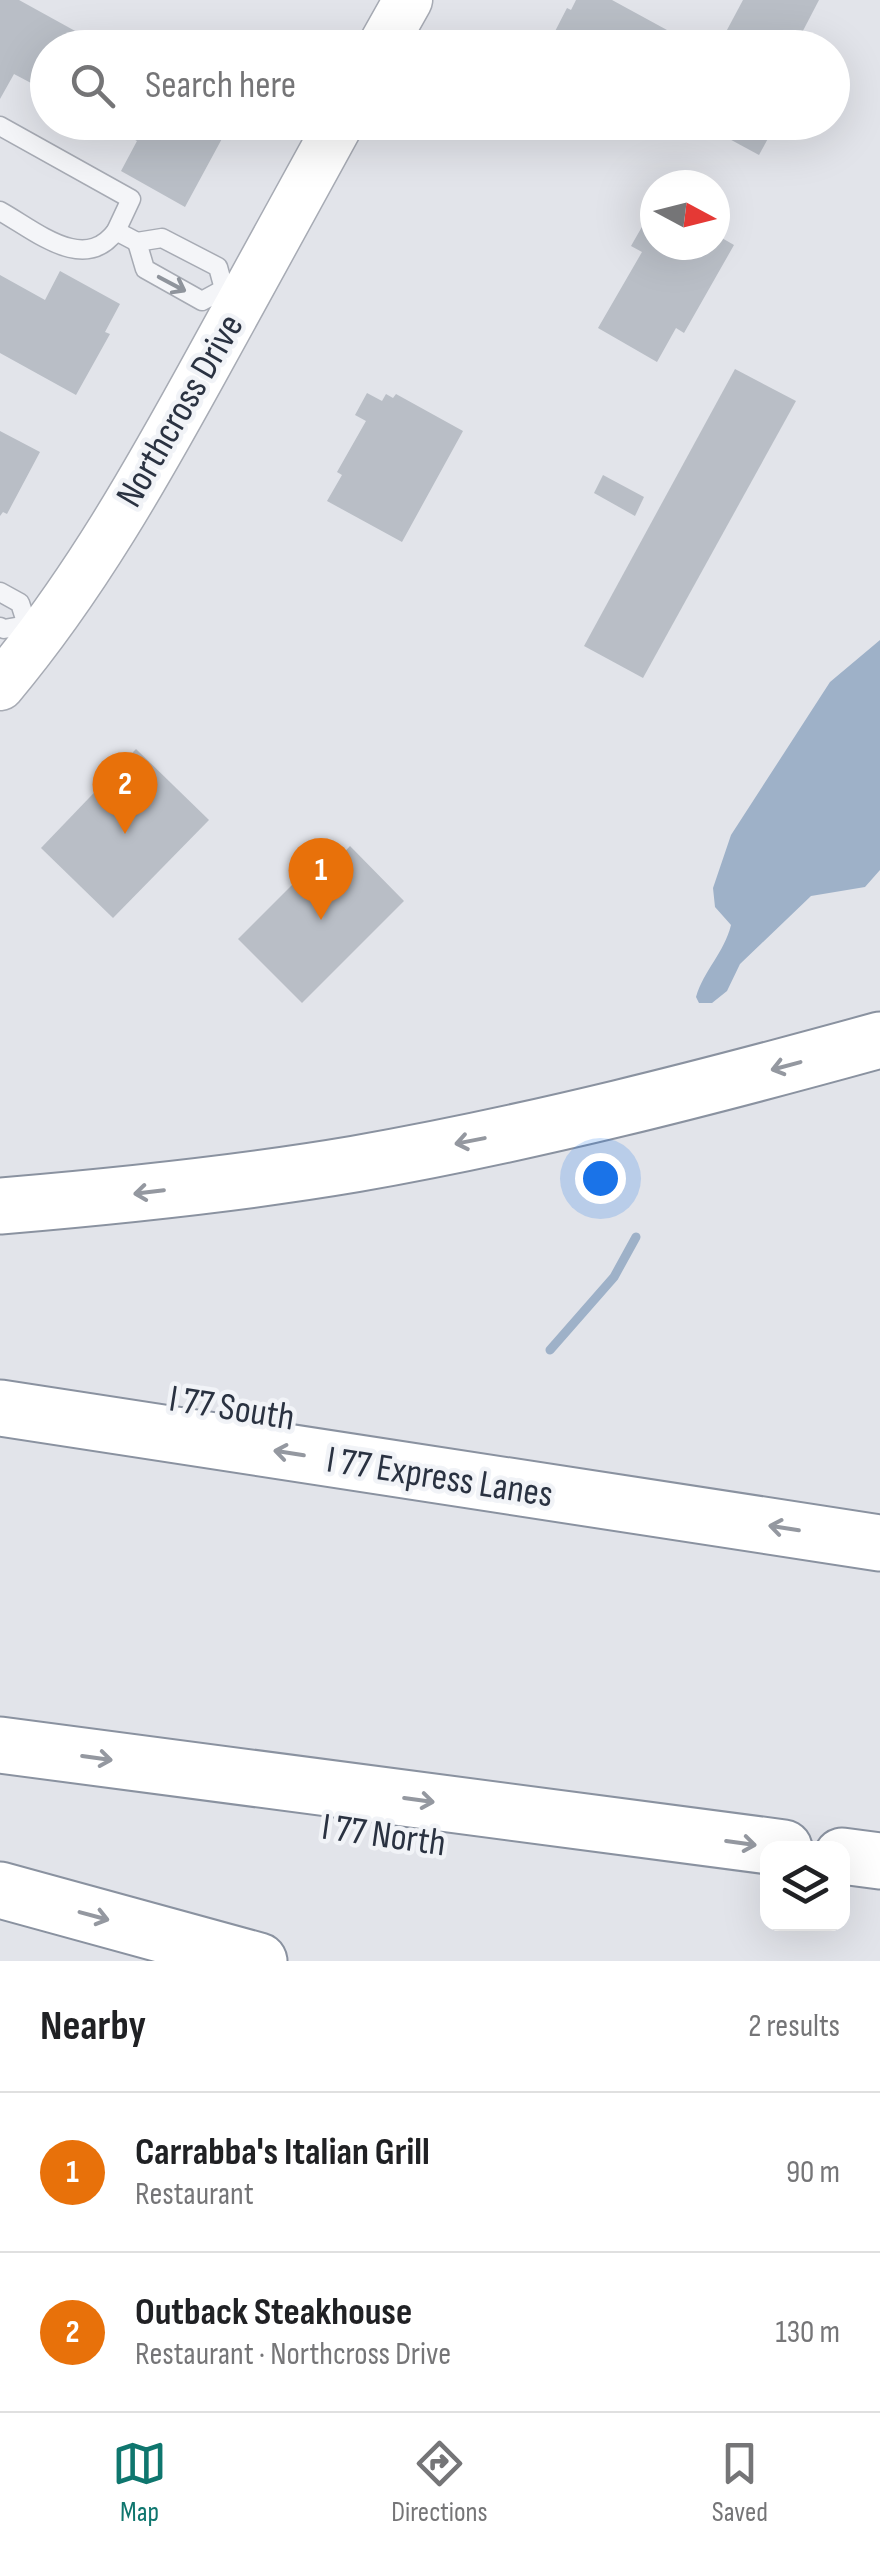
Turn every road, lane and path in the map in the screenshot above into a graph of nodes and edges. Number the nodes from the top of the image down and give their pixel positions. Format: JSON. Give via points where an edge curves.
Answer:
{"nodes":[{"id":1,"x":408,"y":0,"type":"edge"},
{"id":2,"x":392,"y":30,"type":"edge"},
{"id":3,"x":0,"y":126,"type":"edge"},
{"id":4,"x":329,"y":140,"type":"edge"},
{"id":5,"x":0,"y":212,"type":"edge"},
{"id":6,"x":116,"y":231,"type":"junction"},
{"id":7,"x":136,"y":242,"type":"junction"},
{"id":8,"x":232,"y":296,"type":"junction"},
{"id":9,"x":0,"y":592,"type":"edge"},
{"id":10,"x":23,"y":629,"type":"edge"},
{"id":11,"x":0,"y":686,"type":"edge"},
{"id":12,"x":880,"y":1040,"type":"edge"},
{"id":13,"x":0,"y":1206,"type":"edge"},
{"id":14,"x":0,"y":1371,"type":"edge"},
{"id":15,"x":0,"y":1408,"type":"edge"},
{"id":16,"x":880,"y":1505,"type":"edge"},
{"id":17,"x":880,"y":1543,"type":"edge"},
{"id":18,"x":0,"y":1745,"type":"edge"},
{"id":19,"x":0,"y":1783,"type":"edge"},
{"id":20,"x":760,"y":1845,"type":"edge"},
{"id":21,"x":850,"y":1857,"type":"edge"},
{"id":22,"x":880,"y":1861,"type":"edge"},
{"id":23,"x":760,"y":1883,"type":"edge"},
{"id":24,"x":0,"y":1890,"type":"edge"},
{"id":25,"x":850,"y":1895,"type":"edge"},
{"id":26,"x":880,"y":1899,"type":"edge"},
{"id":27,"x":260,"y":1961,"type":"edge"}],
"edges":[{"from":1,"to":2,"type":"street"},
{"from":3,"to":6,"type":"lane","via":[[131,199]]},
{"from":4,"to":8,"type":"street","name":"Northcross Drive"},
{"from":5,"to":6,"type":"lane","via":[[82,251],[96,250]]},
{"from":6,"to":7,"type":"lane"},
{"from":7,"to":8,"type":"lane","via":[[162,238],[218,267]]},
{"from":7,"to":8,"type":"lane","one_way":true,"via":[[144,270],[202,301]]},
{"from":8,"to":10,"type":"street","name":"Northcross Drive","via":[[166,439],[82,578]]},
{"from":9,"to":10,"type":"lane","via":[[20,603]]},
{"from":10,"to":11,"type":"street","name":"Northcross Drive"},
{"from":12,"to":13,"type":"highway","one_way":true,"via":[[610,1111],[390,1157],[233,1182]]},
{"from":14,"to":16,"type":"highway","name":"I 77 South"},
{"from":17,"to":15,"type":"highway","name":"I 77 Express Lanes","one_way":true},
{"from":18,"to":20,"type":"highway","one_way":true},
{"from":19,"to":23,"type":"highway","name":"I 77 North"},
{"from":21,"to":22,"type":"highway"},
{"from":24,"to":27,"type":"highway","one_way":true},
{"from":25,"to":26,"type":"highway"}]}
